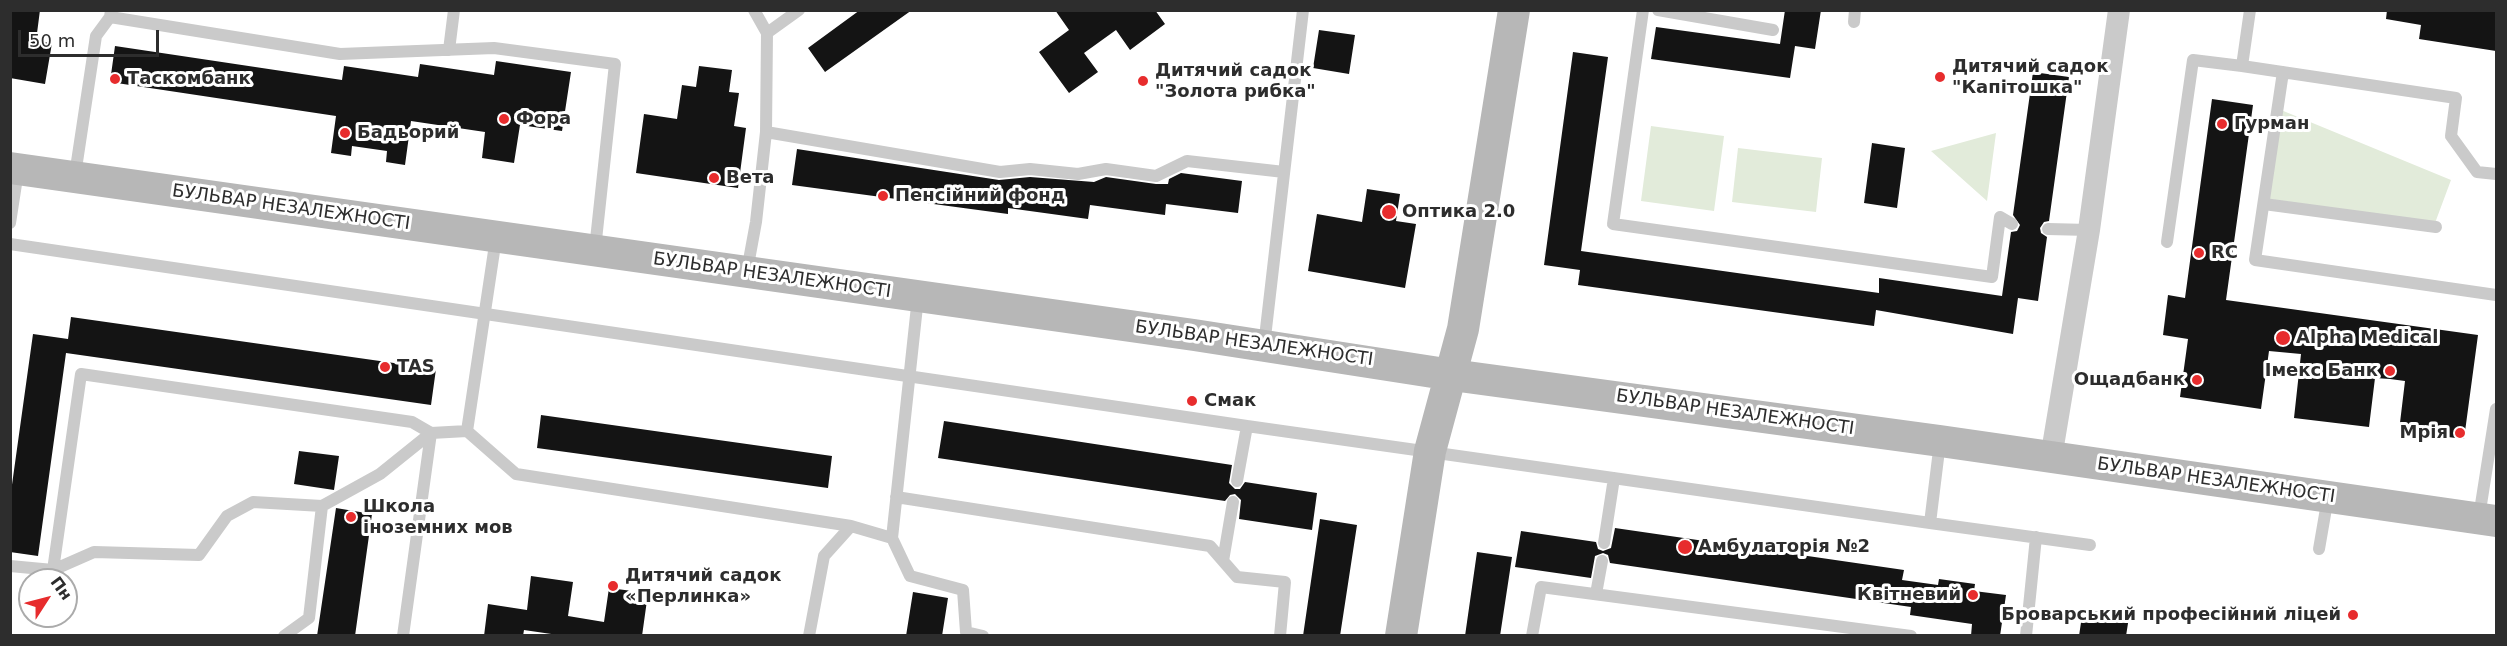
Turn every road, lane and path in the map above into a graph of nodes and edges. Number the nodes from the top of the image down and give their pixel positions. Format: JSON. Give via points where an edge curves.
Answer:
{"nodes":[{"id":1,"x":454,"y":10,"type":"edge"},
{"id":2,"x":754,"y":10,"type":"edge"},
{"id":3,"x":799,"y":10,"type":"edge"},
{"id":4,"x":1303,"y":10,"type":"edge"},
{"id":5,"x":1514,"y":10,"type":"edge"},
{"id":6,"x":1642,"y":10,"type":"edge"},
{"id":7,"x":1658,"y":10,"type":"edge"},
{"id":8,"x":2119,"y":10,"type":"edge"},
{"id":9,"x":2250,"y":10,"type":"edge"},
{"id":10,"x":111,"y":14,"type":"edge"},
{"id":11,"x":1773,"y":30,"type":"dead end"},
{"id":12,"x":767,"y":33,"type":"junction"},
{"id":13,"x":448,"y":50,"type":"junction"},
{"id":14,"x":2242,"y":66,"type":"junction"},
{"id":15,"x":2283,"y":72,"type":"junction"},
{"id":16,"x":766,"y":132,"type":"junction"},
{"id":17,"x":14,"y":168,"type":"edge"},
{"id":18,"x":1284,"y":172,"type":"junction"},
{"id":19,"x":2496,"y":174,"type":"edge"},
{"id":20,"x":75,"y":176,"type":"junction"},
{"id":21,"x":2264,"y":204,"type":"junction"},
{"id":22,"x":10,"y":223,"type":"edge"},
{"id":23,"x":2012,"y":224,"type":"dead end"},
{"id":24,"x":2436,"y":227,"type":"dead end"},
{"id":25,"x":2048,"y":230,"type":"dead end"},
{"id":26,"x":2089,"y":230,"type":"junction"},
{"id":27,"x":496,"y":238,"type":"junction"},
{"id":28,"x":2168,"y":242,"type":"dead end"},
{"id":29,"x":10,"y":244,"type":"edge"},
{"id":30,"x":595,"y":251,"type":"junction"},
{"id":31,"x":747,"y":272,"type":"junction"},
{"id":32,"x":918,"y":296,"type":"junction"},
{"id":33,"x":2496,"y":296,"type":"edge"},
{"id":34,"x":486,"y":314,"type":"junction"},
{"id":35,"x":1264,"y":346,"type":"junction"},
{"id":36,"x":1452,"y":375,"type":"junction"},
{"id":37,"x":908,"y":376,"type":"junction"},
{"id":38,"x":2496,"y":409,"type":"edge"},
{"id":39,"x":1247,"y":426,"type":"junction"},
{"id":40,"x":467,"y":431,"type":"junction"},
{"id":41,"x":431,"y":433,"type":"junction"},
{"id":42,"x":1941,"y":441,"type":"junction"},
{"id":43,"x":1430,"y":451,"type":"junction"},
{"id":44,"x":2051,"y":458,"type":"junction"},
{"id":45,"x":1614,"y":478,"type":"junction"},
{"id":46,"x":1237,"y":481,"type":"dead end"},
{"id":47,"x":896,"y":497,"type":"junction"},
{"id":48,"x":2328,"y":497,"type":"junction"},
{"id":49,"x":1233,"y":502,"type":"dead end"},
{"id":50,"x":322,"y":506,"type":"junction"},
{"id":51,"x":2488,"y":520,"type":"edge"},
{"id":52,"x":1930,"y":523,"type":"junction"},
{"id":53,"x":851,"y":526,"type":"junction"},
{"id":54,"x":2036,"y":537,"type":"junction"},
{"id":55,"x":892,"y":538,"type":"junction"},
{"id":56,"x":1604,"y":543,"type":"dead end"},
{"id":57,"x":2090,"y":545,"type":"dead end"},
{"id":58,"x":2319,"y":549,"type":"dead end"},
{"id":59,"x":1223,"y":561,"type":"junction"},
{"id":60,"x":1602,"y":561,"type":"dead end"},
{"id":61,"x":10,"y":566,"type":"edge"},
{"id":62,"x":31,"y":568,"type":"edge"},
{"id":63,"x":52,"y":568,"type":"edge"},
{"id":64,"x":57,"y":568,"type":"edge"},
{"id":65,"x":1596,"y":594,"type":"junction"},
{"id":66,"x":284,"y":636,"type":"edge"},
{"id":67,"x":403,"y":636,"type":"edge"},
{"id":68,"x":809,"y":636,"type":"edge"},
{"id":69,"x":983,"y":636,"type":"edge"},
{"id":70,"x":1280,"y":636,"type":"edge"},
{"id":71,"x":1401,"y":636,"type":"edge"},
{"id":72,"x":1533,"y":636,"type":"edge"},
{"id":73,"x":1911,"y":636,"type":"edge"},
{"id":74,"x":2026,"y":636,"type":"edge"}],
"edges":[{"from":1,"to":13,"type":"lane"},
{"from":2,"to":12,"type":"lane"},
{"from":3,"to":12,"type":"lane"},
{"from":4,"to":18,"type":"lane"},
{"from":5,"to":36,"type":"main road","via":[[1463,329]]},
{"from":6,"to":23,"type":"lane","via":[[1613,224],[1992,277],[2000,217]]},
{"from":7,"to":11,"type":"lane"},
{"from":8,"to":26,"type":"street"},
{"from":9,"to":14,"type":"lane"},
{"from":10,"to":13,"type":"lane","via":[[340,54]]},
{"from":10,"to":20,"type":"lane","via":[[96,36]]},
{"from":12,"to":16,"type":"lane"},
{"from":13,"to":30,"type":"lane","via":[[494,48],[615,64]]},
{"from":14,"to":15,"type":"lane"},
{"from":14,"to":28,"type":"lane","via":[[2193,60]]},
{"from":15,"to":19,"type":"lane","via":[[2456,98],[2451,136],[2477,171]]},
{"from":15,"to":21,"type":"lane"},
{"from":16,"to":18,"type":"lane","via":[[1000,172],[1030,169],[1078,174],[1106,169],[1156,176],[1187,161]]},
{"from":16,"to":31,"type":"lane"},
{"from":17,"to":20,"type":"main road","name":"БУЛЬВАР НЕЗАЛЕЖНОСТІ"},
{"from":17,"to":22,"type":"lane"},
{"from":18,"to":35,"type":"lane"},
{"from":20,"to":27,"type":"main road","name":"БУЛЬВАР НЕЗАЛЕЖНОСТІ"},
{"from":21,"to":24,"type":"lane"},
{"from":21,"to":33,"type":"lane","via":[[2255,260]]},
{"from":25,"to":26,"type":"lane"},
{"from":26,"to":44,"type":"street"},
{"from":27,"to":30,"type":"main road","name":"БУЛЬВАР НЕЗАЛЕЖНОСТІ"},
{"from":27,"to":34,"type":"lane"},
{"from":29,"to":34,"type":"lane"},
{"from":30,"to":31,"type":"main road","name":"БУЛЬВАР НЕЗАЛЕЖНОСТІ"},
{"from":31,"to":32,"type":"main road","name":"БУЛЬВАР НЕЗАЛЕЖНОСТІ"},
{"from":32,"to":35,"type":"main road","name":"БУЛЬВАР НЕЗАЛЕЖНОСТІ"},
{"from":32,"to":37,"type":"lane"},
{"from":34,"to":37,"type":"lane"},
{"from":34,"to":40,"type":"lane"},
{"from":35,"to":36,"type":"main road","name":"БУЛЬВАР НЕЗАЛЕЖНОСТІ"},
{"from":36,"to":42,"type":"main road","name":"БУЛЬВАР НЕЗАЛЕЖНОСТІ"},
{"from":36,"to":43,"type":"main road"},
{"from":37,"to":39,"type":"lane"},
{"from":37,"to":47,"type":"lane"},
{"from":38,"to":51,"type":"lane"},
{"from":39,"to":43,"type":"lane"},
{"from":39,"to":46,"type":"lane"},
{"from":40,"to":41,"type":"lane"},
{"from":40,"to":53,"type":"lane","via":[[516,474]]},
{"from":41,"to":50,"type":"lane","via":[[380,474]]},
{"from":41,"to":63,"type":"lane","via":[[412,422],[81,374]]},
{"from":41,"to":67,"type":"lane"},
{"from":42,"to":44,"type":"main road","name":"БУЛЬВАР НЕЗАЛЕЖНОСТІ"},
{"from":42,"to":52,"type":"lane"},
{"from":43,"to":45,"type":"lane"},
{"from":43,"to":71,"type":"main road"},
{"from":44,"to":48,"type":"main road","name":"БУЛЬВАР НЕЗАЛЕЖНОСТІ"},
{"from":45,"to":52,"type":"lane"},
{"from":45,"to":56,"type":"lane"},
{"from":47,"to":55,"type":"lane"},
{"from":47,"to":59,"type":"lane","via":[[1210,546]]},
{"from":48,"to":51,"type":"main road","name":"БУЛЬВАР НЕЗАЛЕЖНОСТІ"},
{"from":48,"to":58,"type":"lane"},
{"from":49,"to":59,"type":"lane"},
{"from":50,"to":64,"type":"lane","via":[[253,502],[227,516],[199,555],[94,552]]},
{"from":50,"to":66,"type":"lane","via":[[309,618]]},
{"from":52,"to":54,"type":"lane"},
{"from":53,"to":55,"type":"lane"},
{"from":53,"to":68,"type":"lane","via":[[824,556]]},
{"from":54,"to":57,"type":"lane"},
{"from":54,"to":74,"type":"lane"},
{"from":55,"to":69,"type":"lane","via":[[910,576],[963,590],[966,632]]},
{"from":59,"to":70,"type":"lane","via":[[1237,578],[1285,582]]},
{"from":60,"to":65,"type":"lane"},
{"from":61,"to":62,"type":"lane"},
{"from":65,"to":72,"type":"lane","via":[[1541,587]]},
{"from":65,"to":73,"type":"lane"}]}
